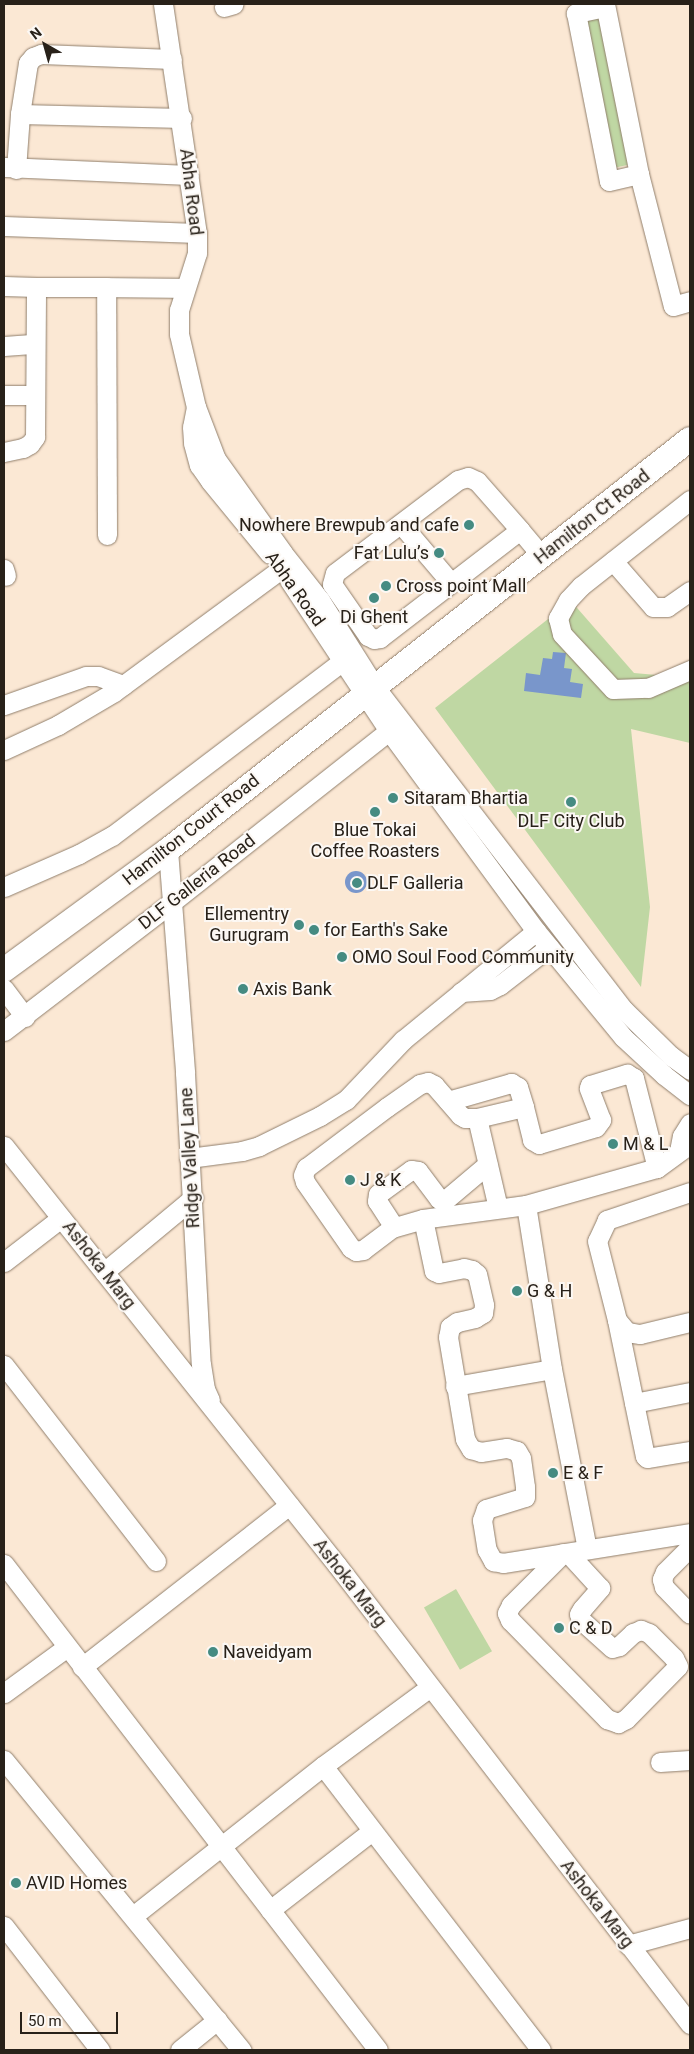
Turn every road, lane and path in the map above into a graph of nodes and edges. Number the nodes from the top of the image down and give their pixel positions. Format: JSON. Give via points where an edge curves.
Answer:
{"nodes":[{"id":1,"x":163,"y":4,"type":"edge"},
{"id":2,"x":605,"y":6,"type":"edge"},
{"id":3,"x":172,"y":59,"type":"junction"},
{"id":4,"x":20,"y":114,"type":"junction"},
{"id":5,"x":182,"y":118,"type":"junction"},
{"id":6,"x":10,"y":168,"type":"edge"},
{"id":7,"x":639,"y":174,"type":"junction"},
{"id":8,"x":189,"y":175,"type":"junction"},
{"id":9,"x":4,"y":226,"type":"edge"},
{"id":10,"x":197,"y":233,"type":"junction"},
{"id":11,"x":4,"y":286,"type":"edge"},
{"id":12,"x":36,"y":287,"type":"junction"},
{"id":13,"x":106,"y":287,"type":"junction"},
{"id":14,"x":184,"y":288,"type":"junction"},
{"id":15,"x":690,"y":301,"type":"edge"},
{"id":16,"x":36,"y":344,"type":"junction"},
{"id":17,"x":4,"y":346,"type":"edge"},
{"id":18,"x":4,"y":395,"type":"edge"},
{"id":19,"x":35,"y":395,"type":"junction"},
{"id":20,"x":196,"y":407,"type":"junction"},
{"id":21,"x":687,"y":449,"type":"edge"},
{"id":22,"x":4,"y":452,"type":"edge"},
{"id":23,"x":690,"y":500,"type":"edge"},
{"id":24,"x":401,"y":524,"type":"junction"},
{"id":25,"x":520,"y":530,"type":"junction"},
{"id":26,"x":107,"y":535,"type":"dead end"},
{"id":27,"x":542,"y":557,"type":"junction"},
{"id":28,"x":613,"y":561,"type":"junction"},
{"id":29,"x":281,"y":568,"type":"junction"},
{"id":30,"x":450,"y":583,"type":"junction"},
{"id":31,"x":336,"y":589,"type":"junction"},
{"id":32,"x":690,"y":591,"type":"edge"},
{"id":33,"x":320,"y":600,"type":"junction"},
{"id":34,"x":344,"y":660,"type":"junction"},
{"id":35,"x":690,"y":670,"type":"edge"},
{"id":36,"x":122,"y":685,"type":"junction"},
{"id":37,"x":370,"y":691,"type":"junction"},
{"id":38,"x":4,"y":705,"type":"edge"},
{"id":39,"x":389,"y":730,"type":"junction"},
{"id":40,"x":4,"y":750,"type":"edge"},
{"id":41,"x":168,"y":850,"type":"junction"},
{"id":42,"x":4,"y":887,"type":"edge"},
{"id":43,"x":171,"y":903,"type":"junction"},
{"id":44,"x":536,"y":931,"type":"junction"},
{"id":45,"x":549,"y":947,"type":"junction"},
{"id":46,"x":4,"y":970,"type":"edge"},
{"id":47,"x":4,"y":989,"type":"edge"},
{"id":48,"x":462,"y":992,"type":"junction"},
{"id":49,"x":25,"y":1017,"type":"junction"},
{"id":50,"x":4,"y":1031,"type":"edge"},
{"id":51,"x":690,"y":1070,"type":"edge"},
{"id":52,"x":690,"y":1095,"type":"edge"},
{"id":53,"x":448,"y":1101,"type":"junction"},
{"id":54,"x":524,"y":1107,"type":"junction"},
{"id":55,"x":478,"y":1118,"type":"junction"},
{"id":56,"x":690,"y":1123,"type":"edge"},
{"id":57,"x":4,"y":1146,"type":"edge"},
{"id":58,"x":685,"y":1147,"type":"edge"},
{"id":59,"x":190,"y":1158,"type":"junction"},
{"id":60,"x":488,"y":1164,"type":"junction"},
{"id":61,"x":657,"y":1168,"type":"junction"},
{"id":62,"x":690,"y":1192,"type":"edge"},
{"id":63,"x":193,"y":1198,"type":"junction"},
{"id":64,"x":526,"y":1204,"type":"junction"},
{"id":65,"x":498,"y":1208,"type":"junction"},
{"id":66,"x":61,"y":1218,"type":"junction"},
{"id":67,"x":423,"y":1219,"type":"junction"},
{"id":68,"x":394,"y":1227,"type":"junction"},
{"id":69,"x":4,"y":1262,"type":"edge"},
{"id":70,"x":104,"y":1272,"type":"junction"},
{"id":71,"x":617,"y":1320,"type":"junction"},
{"id":72,"x":690,"y":1322,"type":"edge"},
{"id":73,"x":4,"y":1365,"type":"edge"},
{"id":74,"x":552,"y":1369,"type":"junction"},
{"id":75,"x":455,"y":1386,"type":"junction"},
{"id":76,"x":690,"y":1392,"type":"edge"},
{"id":77,"x":634,"y":1403,"type":"junction"},
{"id":78,"x":214,"y":1411,"type":"junction"},
{"id":79,"x":690,"y":1452,"type":"edge"},
{"id":80,"x":289,"y":1505,"type":"junction"},
{"id":81,"x":690,"y":1533,"type":"edge"},
{"id":82,"x":690,"y":1547,"type":"edge"},
{"id":83,"x":587,"y":1548,"type":"junction"},
{"id":84,"x":565,"y":1553,"type":"junction"},
{"id":85,"x":156,"y":1561,"type":"dead end"},
{"id":86,"x":4,"y":1564,"type":"edge"},
{"id":87,"x":690,"y":1614,"type":"edge"},
{"id":88,"x":67,"y":1647,"type":"junction"},
{"id":89,"x":82,"y":1667,"type":"junction"},
{"id":90,"x":430,"y":1687,"type":"junction"},
{"id":91,"x":4,"y":1693,"type":"edge"},
{"id":92,"x":4,"y":1760,"type":"edge"},
{"id":93,"x":690,"y":1760,"type":"edge"},
{"id":94,"x":660,"y":1762,"type":"dead end"},
{"id":95,"x":323,"y":1766,"type":"junction"},
{"id":96,"x":372,"y":1831,"type":"junction"},
{"id":97,"x":219,"y":1846,"type":"junction"},
{"id":98,"x":270,"y":1910,"type":"junction"},
{"id":99,"x":133,"y":1916,"type":"junction"},
{"id":100,"x":4,"y":1926,"type":"edge"},
{"id":101,"x":690,"y":1928,"type":"edge"},
{"id":102,"x":628,"y":1945,"type":"junction"},
{"id":103,"x":217,"y":2020,"type":"junction"},
{"id":104,"x":689,"y":2021,"type":"edge"},
{"id":105,"x":100,"y":2050,"type":"edge"},
{"id":106,"x":180,"y":2050,"type":"edge"},
{"id":107,"x":242,"y":2050,"type":"edge"},
{"id":108,"x":378,"y":2050,"type":"edge"},
{"id":109,"x":541,"y":2050,"type":"edge"}],
"edges":[{"from":1,"to":3,"type":"street","name":"Abha Road"},
{"from":2,"to":7,"type":"street"},
{"from":2,"to":7,"type":"street","via":[[576,14],[609,181]]},
{"from":3,"to":4,"type":"street","via":[[40,54],[28,63]]},
{"from":3,"to":5,"type":"street","name":"Abha Road"},
{"from":4,"to":5,"type":"street"},
{"from":4,"to":6,"type":"street"},
{"from":5,"to":8,"type":"street","name":"Abha Road"},
{"from":6,"to":8,"type":"street"},
{"from":7,"to":15,"type":"street","via":[[673,306]]},
{"from":8,"to":10,"type":"street","name":"Abha Road"},
{"from":9,"to":10,"type":"street"},
{"from":10,"to":14,"type":"street","name":"Abha Road","via":[[197,253]]},
{"from":11,"to":12,"type":"street"},
{"from":12,"to":13,"type":"street"},
{"from":12,"to":16,"type":"street"},
{"from":13,"to":14,"type":"street"},
{"from":13,"to":26,"type":"street"},
{"from":14,"to":20,"type":"street","name":"Abha Road","via":[[178,310],[179,334]]},
{"from":16,"to":17,"type":"street"},
{"from":16,"to":19,"type":"street"},
{"from":18,"to":19,"type":"street"},
{"from":19,"to":22,"type":"street","via":[[34,437],[23,448]]},
{"from":20,"to":29,"type":"street","name":"Abha Road","via":[[192,427],[199,465]]},
{"from":20,"to":33,"type":"street","name":"Abha Road","via":[[216,459]]},
{"from":21,"to":27,"type":"main road","name":"Hamilton Ct Road"},
{"from":23,"to":28,"type":"street"},
{"from":24,"to":25,"type":"street","via":[[458,480],[468,477],[477,481]]},
{"from":24,"to":30,"type":"street"},
{"from":24,"to":31,"type":"street","via":[[335,573],[332,584]]},
{"from":25,"to":27,"type":"street"},
{"from":25,"to":30,"type":"street"},
{"from":27,"to":37,"type":"main road","name":"Hamilton Ct Road"},
{"from":28,"to":32,"type":"street","via":[[653,607],[668,607]]},
{"from":28,"to":35,"type":"street","via":[[568,600],[558,618],[562,634],[613,689],[648,688]]},
{"from":29,"to":34,"type":"street","name":"Abha Road"},
{"from":29,"to":36,"type":"street"},
{"from":30,"to":31,"type":"street","via":[[380,638],[374,639],[368,636]]},
{"from":31,"to":33,"type":"street"},
{"from":33,"to":37,"type":"street","name":"Abha Road"},
{"from":34,"to":37,"type":"street","name":"Abha Road"},
{"from":34,"to":42,"type":"street","via":[[112,836]]},
{"from":36,"to":38,"type":"street","via":[[98,676],[86,676]]},
{"from":36,"to":40,"type":"street","via":[[58,725]]},
{"from":37,"to":39,"type":"street"},
{"from":37,"to":41,"type":"main road","name":"Hamilton Court Road"},
{"from":37,"to":51,"type":"street","via":[[624,1010]]},
{"from":39,"to":43,"type":"street","name":"DLF Galleria Road"},
{"from":39,"to":44,"type":"street"},
{"from":41,"to":43,"type":"street","name":"Ridge Valley Lane"},
{"from":41,"to":46,"type":"main road","name":"Hamilton Court Road"},
{"from":43,"to":49,"type":"street","name":"DLF Galleria Road"},
{"from":43,"to":59,"type":"street","name":"Ridge Valley Lane"},
{"from":44,"to":45,"type":"street"},
{"from":44,"to":48,"type":"street"},
{"from":45,"to":48,"type":"street","via":[[500,985],[490,990]]},
{"from":45,"to":52,"type":"street","via":[[623,1037]]},
{"from":47,"to":49,"type":"street"},
{"from":48,"to":59,"type":"street","via":[[403,1040],[346,1100],[320,1116],[259,1146]]},
{"from":49,"to":50,"type":"street","name":"DLF Galleria Road"},
{"from":53,"to":54,"type":"street","via":[[511,1083],[518,1087]]},
{"from":53,"to":55,"type":"street","via":[[465,1118]]},
{"from":53,"to":68,"type":"street","via":[[434,1085],[428,1082],[420,1084],[306,1168],[305,1182],[351,1248],[364,1250]]},
{"from":54,"to":55,"type":"street"},
{"from":54,"to":61,"type":"street","via":[[535,1143],[596,1127],[601,1120],[590,1085],[631,1075]]},
{"from":55,"to":60,"type":"street"},
{"from":56,"to":58,"type":"street","via":[[682,1136]]},
{"from":57,"to":66,"type":"street","name":"Ashoka Marg"},
{"from":58,"to":61,"type":"street"},
{"from":59,"to":63,"type":"street","name":"Ridge Valley Lane"},
{"from":60,"to":65,"type":"street"},
{"from":60,"to":68,"type":"street","via":[[444,1201],[439,1200],[418,1171],[411,1170],[378,1194],[377,1201]]},
{"from":61,"to":64,"type":"street"},
{"from":62,"to":71,"type":"street","via":[[607,1220],[597,1241]]},
{"from":63,"to":70,"type":"street"},
{"from":63,"to":78,"type":"street","name":"Ridge Valley Lane","via":[[201,1364],[205,1389]]},
{"from":64,"to":65,"type":"street"},
{"from":64,"to":74,"type":"street"},
{"from":65,"to":67,"type":"street"},
{"from":66,"to":69,"type":"street"},
{"from":66,"to":70,"type":"street","name":"Ashoka Marg"},
{"from":67,"to":68,"type":"street"},
{"from":67,"to":75,"type":"street","via":[[434,1270],[439,1273],[464,1268],[478,1274],[484,1305],[483,1313],[450,1327],[448,1337]]},
{"from":70,"to":78,"type":"street","name":"Ashoka Marg"},
{"from":71,"to":72,"type":"street","via":[[627,1332],[640,1334]]},
{"from":71,"to":77,"type":"street"},
{"from":73,"to":85,"type":"street"},
{"from":74,"to":75,"type":"street"},
{"from":74,"to":83,"type":"street"},
{"from":75,"to":84,"type":"street","via":[[465,1439],[471,1449],[481,1452],[507,1448],[517,1451],[521,1458],[525,1497],[486,1509],[482,1520],[487,1550],[493,1561],[503,1563]]},
{"from":76,"to":77,"type":"street"},
{"from":77,"to":79,"type":"street","via":[[647,1458]]},
{"from":78,"to":80,"type":"street","name":"Ashoka Marg"},
{"from":80,"to":89,"type":"street"},
{"from":80,"to":90,"type":"street","name":"Ashoka Marg"},
{"from":81,"to":83,"type":"street"},
{"from":82,"to":87,"type":"street","via":[[662,1578],[664,1587]]},
{"from":83,"to":84,"type":"street"},
{"from":84,"to":84,"type":"street","via":[[600,1588],[579,1614],[581,1620],[612,1648],[633,1633],[641,1630],[650,1633],[678,1666],[626,1719],[618,1723],[607,1719],[510,1620],[507,1613],[511,1605]]},
{"from":86,"to":88,"type":"street"},
{"from":88,"to":89,"type":"street"},
{"from":88,"to":91,"type":"street"},
{"from":89,"to":97,"type":"street"},
{"from":90,"to":95,"type":"street"},
{"from":90,"to":102,"type":"street","name":"Ashoka Marg"},
{"from":92,"to":99,"type":"street"},
{"from":93,"to":94,"type":"street"},
{"from":95,"to":96,"type":"street"},
{"from":95,"to":97,"type":"street"},
{"from":96,"to":98,"type":"street"},
{"from":96,"to":109,"type":"street"},
{"from":97,"to":98,"type":"street"},
{"from":97,"to":99,"type":"street"},
{"from":98,"to":108,"type":"street"},
{"from":99,"to":103,"type":"street"},
{"from":100,"to":105,"type":"street"},
{"from":101,"to":102,"type":"street"},
{"from":102,"to":104,"type":"street","name":"Ashoka Marg"},
{"from":103,"to":106,"type":"street"},
{"from":103,"to":107,"type":"street"}]}
